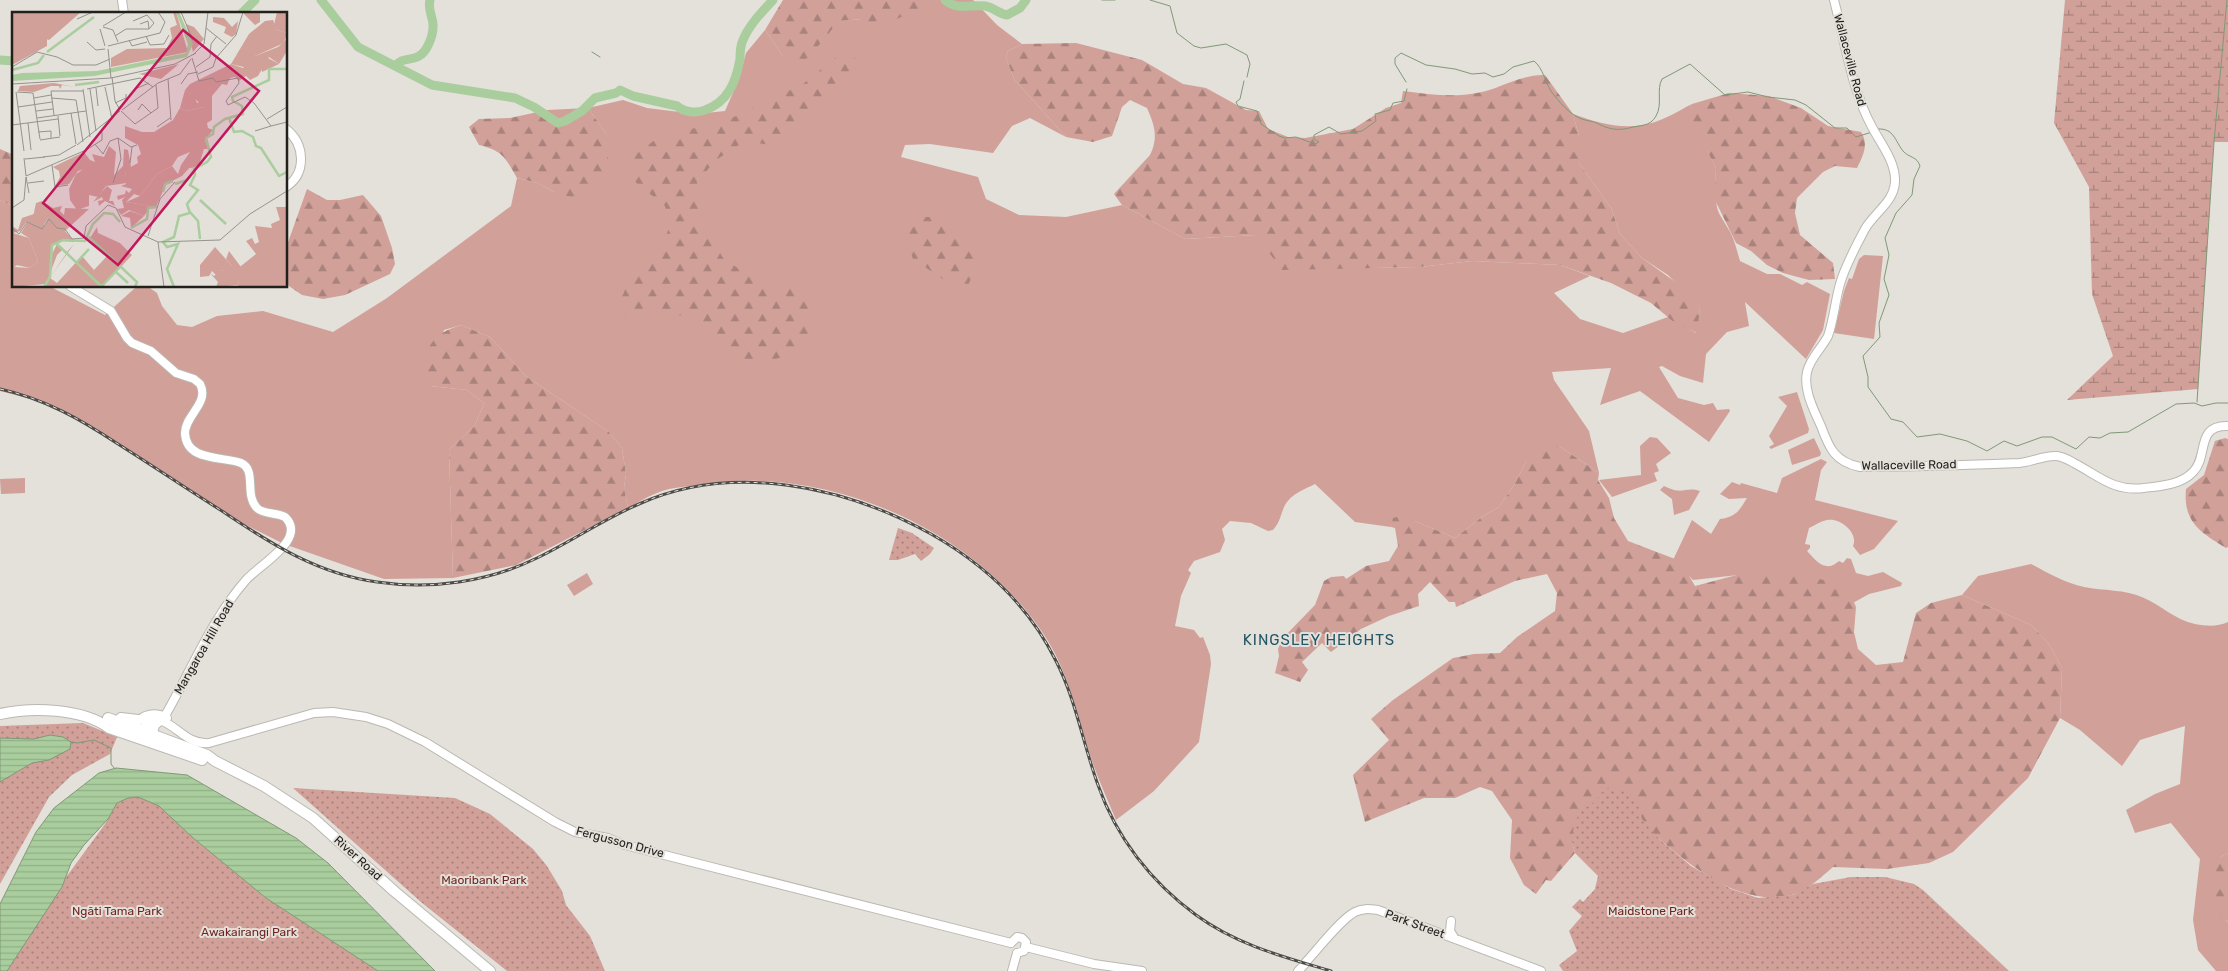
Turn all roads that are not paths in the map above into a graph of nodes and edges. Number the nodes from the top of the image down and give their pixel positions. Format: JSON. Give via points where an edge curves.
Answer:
{"nodes":[{"id":1,"x":1834,"y":0,"type":"edge"},
{"id":2,"x":288,"y":131,"type":"edge"},
{"id":3,"x":288,"y":186,"type":"edge"},
{"id":4,"x":73,"y":288,"type":"edge"},
{"id":5,"x":2228,"y":426,"type":"edge"},
{"id":6,"x":0,"y":714,"type":"edge"},
{"id":7,"x":162,"y":719,"type":"junction"},
{"id":8,"x":104,"y":720,"type":"junction"},
{"id":9,"x":137,"y":730,"type":"junction"},
{"id":10,"x":152,"y":733,"type":"junction"},
{"id":11,"x":215,"y":761,"type":"junction"},
{"id":12,"x":1451,"y":921,"type":"dead end"},
{"id":13,"x":1455,"y":939,"type":"junction"},
{"id":14,"x":1011,"y":943,"type":"junction"},
{"id":15,"x":1026,"y":947,"type":"junction"},
{"id":16,"x":1017,"y":953,"type":"junction"},
{"id":17,"x":1301,"y":968,"type":"edge"},
{"id":18,"x":490,"y":971,"type":"edge"},
{"id":19,"x":1012,"y":971,"type":"edge"},
{"id":20,"x":1142,"y":971,"type":"edge"},
{"id":21,"x":1541,"y":971,"type":"edge"}],
"edges":[{"from":1,"to":5,"type":"street","name":"Wallaceville Road","via":[[1856,88],[1891,162],[1895,178],[1894,190],[1866,227],[1840,282],[1828,336],[1807,372],[1810,398],[1835,456],[1860,467],[2022,463],[2057,456],[2118,488],[2131,489],[2187,478],[2200,463],[2208,433]]},
{"from":2,"to":3,"type":"street","via":[[296,140],[302,159],[298,175]]},
{"from":4,"to":7,"type":"street","name":"Mangaroa Hill Road","via":[[111,311],[132,343],[151,351],[176,373],[200,384],[202,396],[185,429],[188,442],[195,451],[207,457],[244,466],[249,474],[253,504],[264,512],[285,517],[291,527],[290,537],[281,549],[254,571],[226,605]]},
{"from":6,"to":8,"type":"highway","via":[[53,710]]},
{"from":7,"to":9,"type":"street","via":[[152,720]]},
{"from":7,"to":10,"type":"highway","via":[[154,724]]},
{"from":7,"to":14,"type":"street","name":"Fergusson Drive","via":[[196,742],[209,743],[314,714],[333,712],[366,717],[412,735],[531,810],[575,832]]},
{"from":8,"to":9,"type":"highway"},
{"from":8,"to":9,"type":"highway","via":[[109,728]]},
{"from":9,"to":10,"type":"highway","name":"River Road"},
{"from":9,"to":11,"type":"highway","name":"River Road","via":[[206,761]]},
{"from":10,"to":11,"type":"highway","name":"River Road"},
{"from":11,"to":18,"type":"highway","name":"River Road","via":[[264,786],[313,818]]},
{"from":12,"to":13,"type":"street","via":[[1450,934]]},
{"from":13,"to":17,"type":"street","name":"Park Street","via":[[1367,908],[1345,919]]},
{"from":13,"to":21,"type":"street","name":"Park Street"},
{"from":14,"to":15,"type":"street","via":[[1020,938],[1026,942]]},
{"from":14,"to":16,"type":"street","via":[[1012,951]]},
{"from":15,"to":16,"type":"street"},
{"from":15,"to":20,"type":"street","via":[[1094,964]]},
{"from":16,"to":19,"type":"street"}]}
